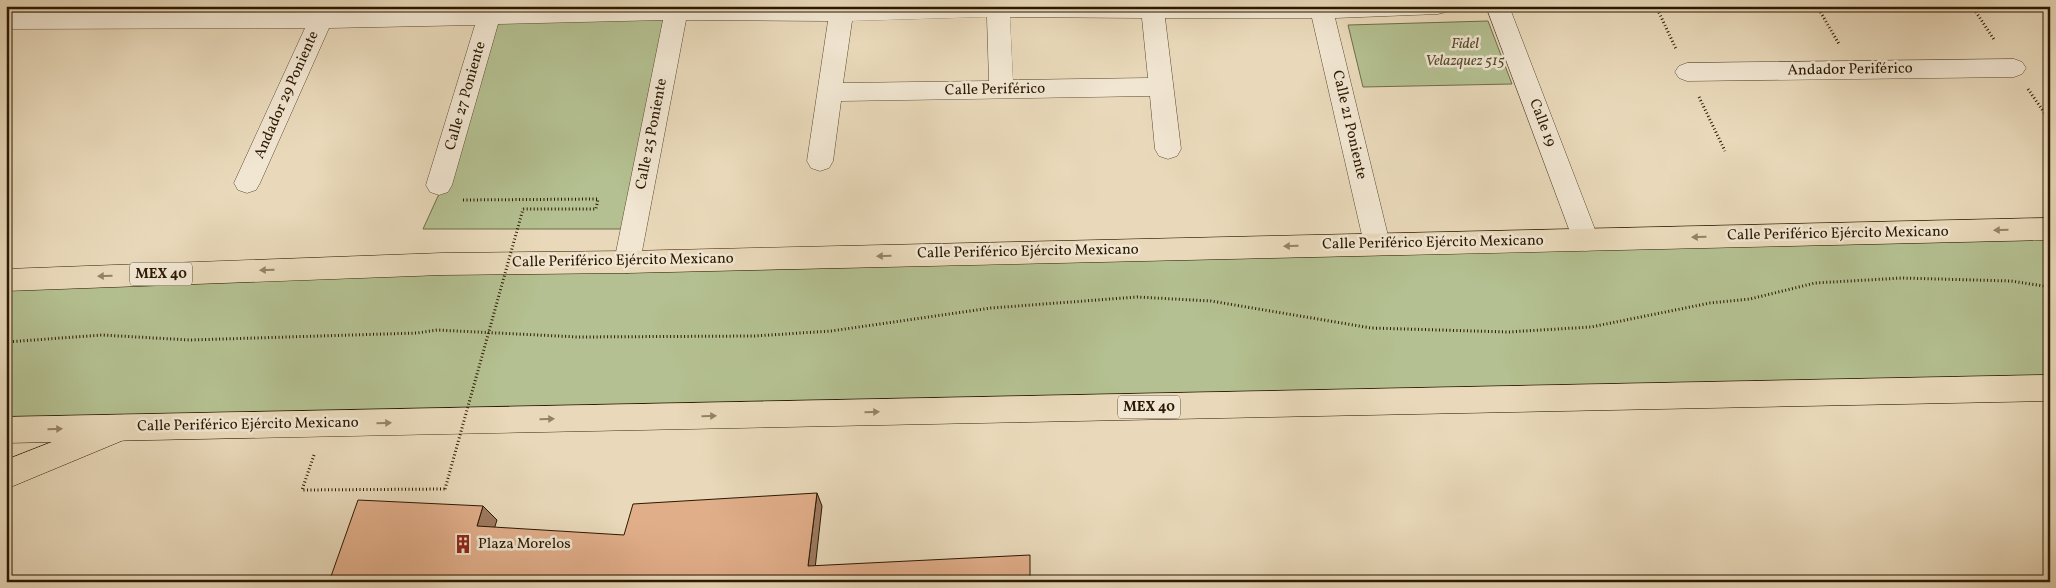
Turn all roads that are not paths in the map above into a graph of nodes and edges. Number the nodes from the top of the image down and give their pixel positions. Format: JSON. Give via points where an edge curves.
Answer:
{"nodes":[{"id":1,"x":15,"y":6,"type":"edge"},
{"id":2,"x":1438,"y":6,"type":"edge"},
{"id":3,"x":1497,"y":6,"type":"edge"},
{"id":4,"x":998,"y":8,"type":"edge"},
{"id":5,"x":1152,"y":8,"type":"edge"},
{"id":6,"x":1321,"y":8,"type":"edge"},
{"id":7,"x":677,"y":9,"type":"edge"},
{"id":8,"x":842,"y":10,"type":"edge"},
{"id":9,"x":490,"y":12,"type":"edge"},
{"id":10,"x":324,"y":13,"type":"edge"},
{"id":11,"x":162,"y":14,"type":"edge"},
{"id":12,"x":6,"y":20,"type":"edge"},
{"id":13,"x":2014,"y":68,"type":"dead end"},
{"id":14,"x":1687,"y":72,"type":"dead end"},
{"id":15,"x":1160,"y":87,"type":"junction"},
{"id":16,"x":1001,"y":90,"type":"junction"},
{"id":17,"x":830,"y":92,"type":"junction"},
{"id":18,"x":1168,"y":149,"type":"dead end"},
{"id":19,"x":820,"y":161,"type":"dead end"},
{"id":20,"x":247,"y":183,"type":"dead end"},
{"id":21,"x":439,"y":185,"type":"road end"},
{"id":22,"x":2050,"y":229,"type":"edge"},
{"id":23,"x":1586,"y":240,"type":"junction"},
{"id":24,"x":1377,"y":244,"type":"junction"},
{"id":25,"x":627,"y":262,"type":"junction"},
{"id":26,"x":6,"y":280,"type":"edge"},
{"id":27,"x":2050,"y":388,"type":"edge"},
{"id":28,"x":123,"y":428,"type":"junction"},
{"id":29,"x":6,"y":430,"type":"edge"},
{"id":30,"x":6,"y":475,"type":"edge"}],
"edges":[{"from":1,"to":12,"type":"street"},
{"from":2,"to":6,"type":"street"},
{"from":3,"to":23,"type":"street","name":"Calle 19"},
{"from":4,"to":5,"type":"street"},
{"from":4,"to":8,"type":"street"},
{"from":4,"to":16,"type":"street"},
{"from":5,"to":6,"type":"street"},
{"from":5,"to":15,"type":"street"},
{"from":6,"to":24,"type":"street","name":"Calle 21 Poniente"},
{"from":7,"to":8,"type":"street"},
{"from":7,"to":9,"type":"street"},
{"from":7,"to":25,"type":"street","name":"Calle 25 Poniente"},
{"from":8,"to":17,"type":"street"},
{"from":9,"to":10,"type":"street"},
{"from":9,"to":21,"type":"street","name":"Calle 27 Poniente"},
{"from":10,"to":11,"type":"street"},
{"from":10,"to":20,"type":"street","name":"Andador 29 Poniente"},
{"from":11,"to":12,"type":"street"},
{"from":13,"to":14,"type":"street","name":"Andador Periférico"},
{"from":15,"to":16,"type":"street","name":"Calle Periférico"},
{"from":15,"to":18,"type":"street"},
{"from":16,"to":17,"type":"street","name":"Calle Periférico"},
{"from":17,"to":19,"type":"street"},
{"from":22,"to":23,"type":"main road","name":"Calle Periférico Ejército Mexicano","number":"MEX 40","one_way":true},
{"from":23,"to":24,"type":"main road","name":"Calle Periférico Ejército Mexicano","number":"MEX 40"},
{"from":24,"to":25,"type":"main road","name":"Calle Periférico Ejército Mexicano","number":"MEX 40","one_way":true},
{"from":25,"to":26,"type":"main road","name":"Calle Periférico Ejército Mexicano","number":"MEX 40","one_way":true,"via":[[442,264]]},
{"from":28,"to":27,"type":"main road","name":"Calle Periférico Ejército Mexicano","number":"MEX 40","one_way":true},
{"from":29,"to":28,"type":"main road","name":"Calle Periférico Ejército Mexicano","number":"MEX 40","one_way":true},
{"from":28,"to":30,"type":"main road"}]}
